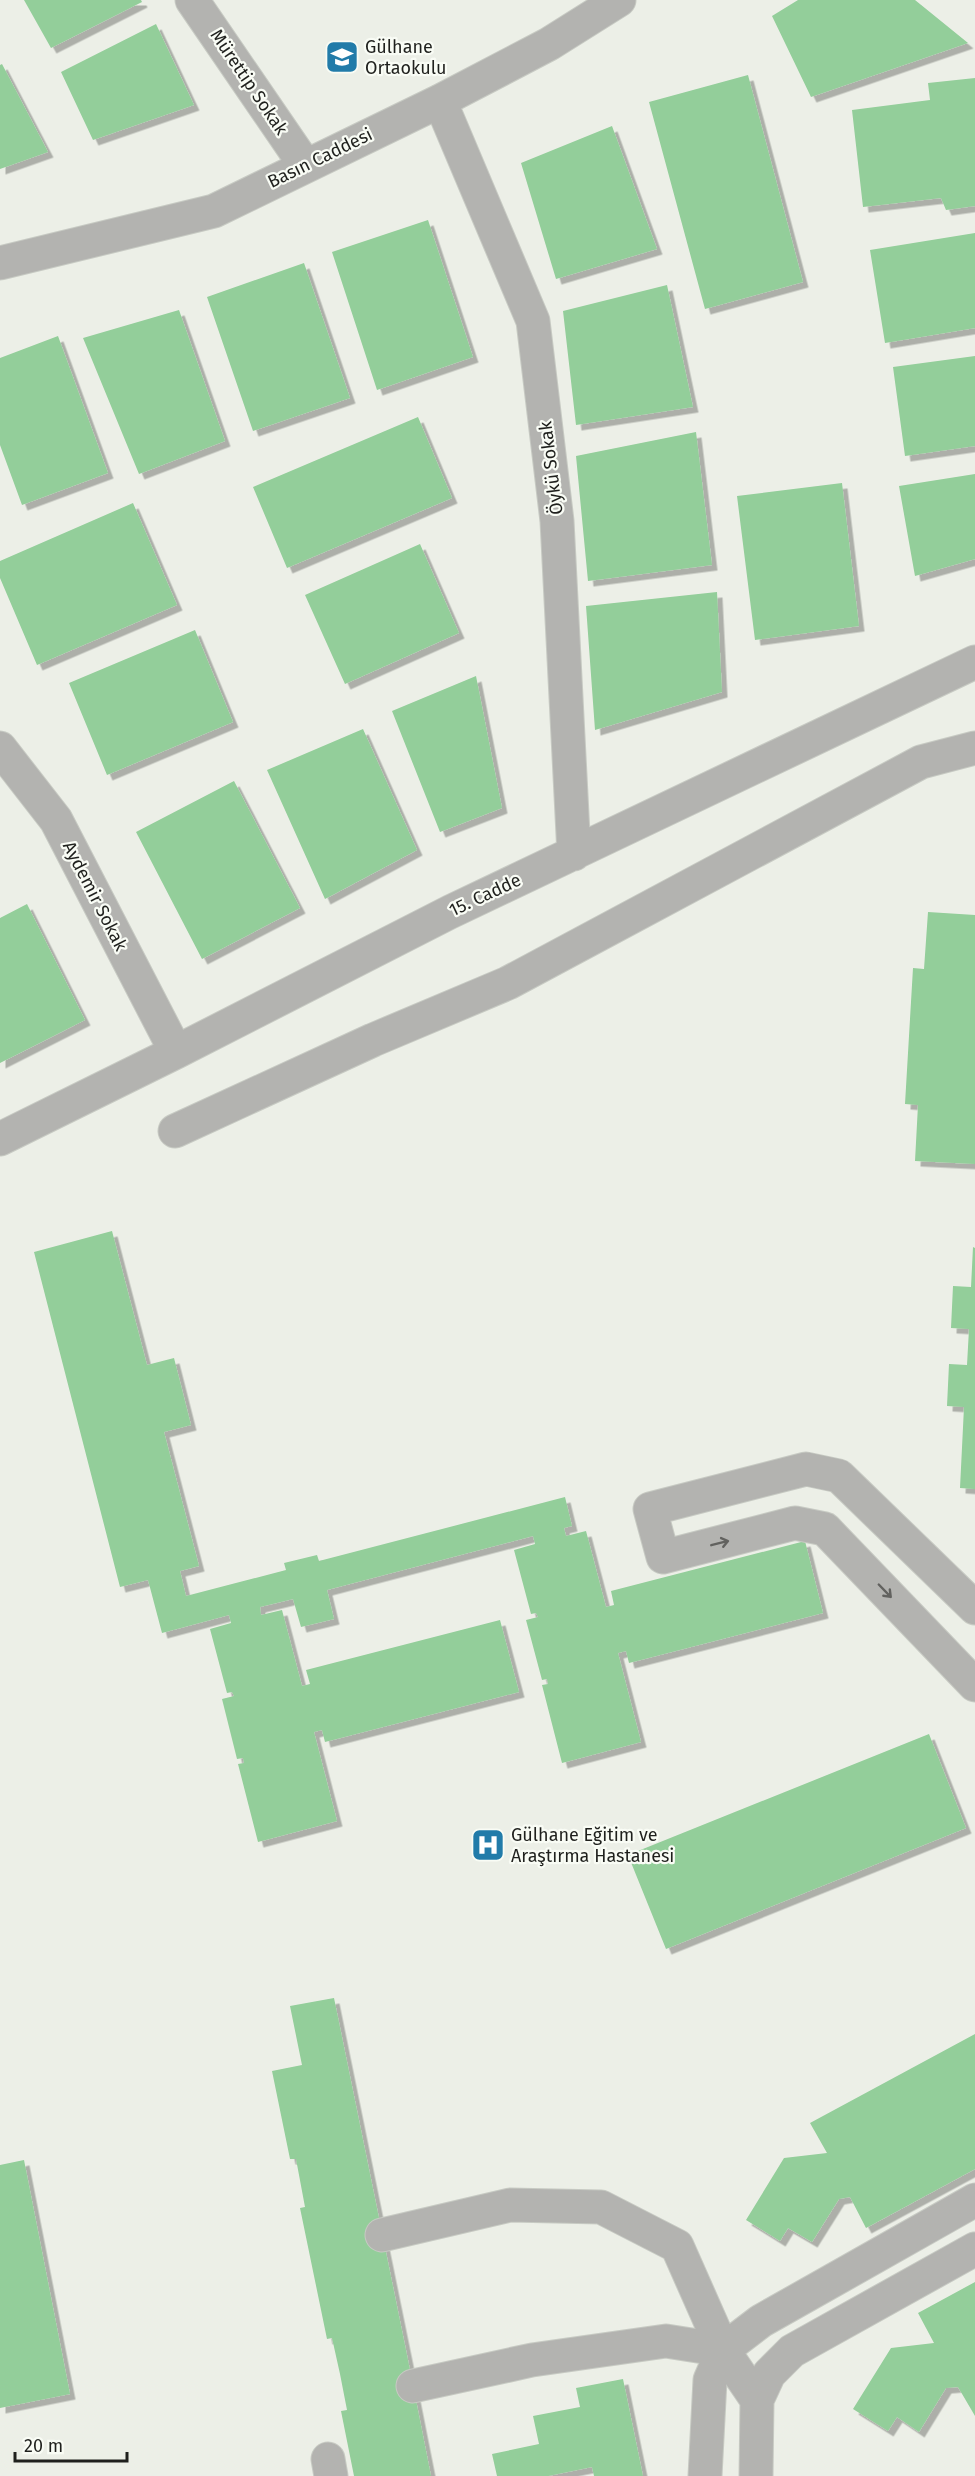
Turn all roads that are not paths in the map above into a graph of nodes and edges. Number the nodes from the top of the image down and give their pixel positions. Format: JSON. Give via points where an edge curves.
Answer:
{"nodes":[{"id":1,"x":192,"y":0,"type":"edge"},
{"id":2,"x":619,"y":0,"type":"edge"},
{"id":3,"x":440,"y":101,"type":"junction"},
{"id":4,"x":305,"y":165,"type":"junction"},
{"id":5,"x":0,"y":263,"type":"edge"},
{"id":6,"x":975,"y":662,"type":"edge"},
{"id":7,"x":0,"y":748,"type":"edge"},
{"id":8,"x":975,"y":748,"type":"edge"},
{"id":9,"x":574,"y":854,"type":"junction"},
{"id":10,"x":177,"y":1052,"type":"junction"},
{"id":11,"x":175,"y":1131,"type":"dead end"},
{"id":12,"x":0,"y":1139,"type":"edge"},
{"id":13,"x":975,"y":1608,"type":"edge"},
{"id":14,"x":975,"y":1685,"type":"edge"},
{"id":15,"x":975,"y":2200,"type":"edge"},
{"id":16,"x":382,"y":2235,"type":"dead end"},
{"id":17,"x":975,"y":2249,"type":"edge"},
{"id":18,"x":723,"y":2349,"type":"junction"},
{"id":19,"x":413,"y":2386,"type":"dead end"},
{"id":20,"x":757,"y":2400,"type":"junction"},
{"id":21,"x":705,"y":2476,"type":"edge"},
{"id":22,"x":756,"y":2476,"type":"edge"}],
"edges":[{"from":1,"to":4,"type":"street","name":"Mürettip Sokak"},
{"from":2,"to":3,"type":"street","name":"Basın Caddesi","via":[[549,44]]},
{"from":3,"to":4,"type":"street","name":"Basın Caddesi"},
{"from":3,"to":9,"type":"street","name":"Öykü Sokak","via":[[533,321],[557,521]]},
{"from":4,"to":5,"type":"street","name":"Basın Caddesi","via":[[214,211]]},
{"from":6,"to":9,"type":"street","name":"15. Cadde"},
{"from":7,"to":10,"type":"street","name":"Aydemir Sokak","via":[[56,820]]},
{"from":8,"to":11,"type":"street","via":[[921,762],[508,982]]},
{"from":9,"to":10,"type":"street","name":"15. Cadde","via":[[450,912]]},
{"from":10,"to":12,"type":"street","name":"15. Cadde"},
{"from":13,"to":14,"type":"street","one_way":true,"via":[[838,1476],[806,1469],[651,1509],[663,1557],[795,1523],[825,1529]]},
{"from":15,"to":18,"type":"street","via":[[761,2321]]},
{"from":16,"to":18,"type":"street","via":[[510,2205],[601,2207],[677,2246]]},
{"from":17,"to":20,"type":"street","via":[[792,2351],[769,2374]]},
{"from":18,"to":19,"type":"street","via":[[666,2341],[532,2360]]},
{"from":18,"to":20,"type":"street"},
{"from":18,"to":21,"type":"street","via":[[710,2380]]},
{"from":20,"to":22,"type":"street"}]}
